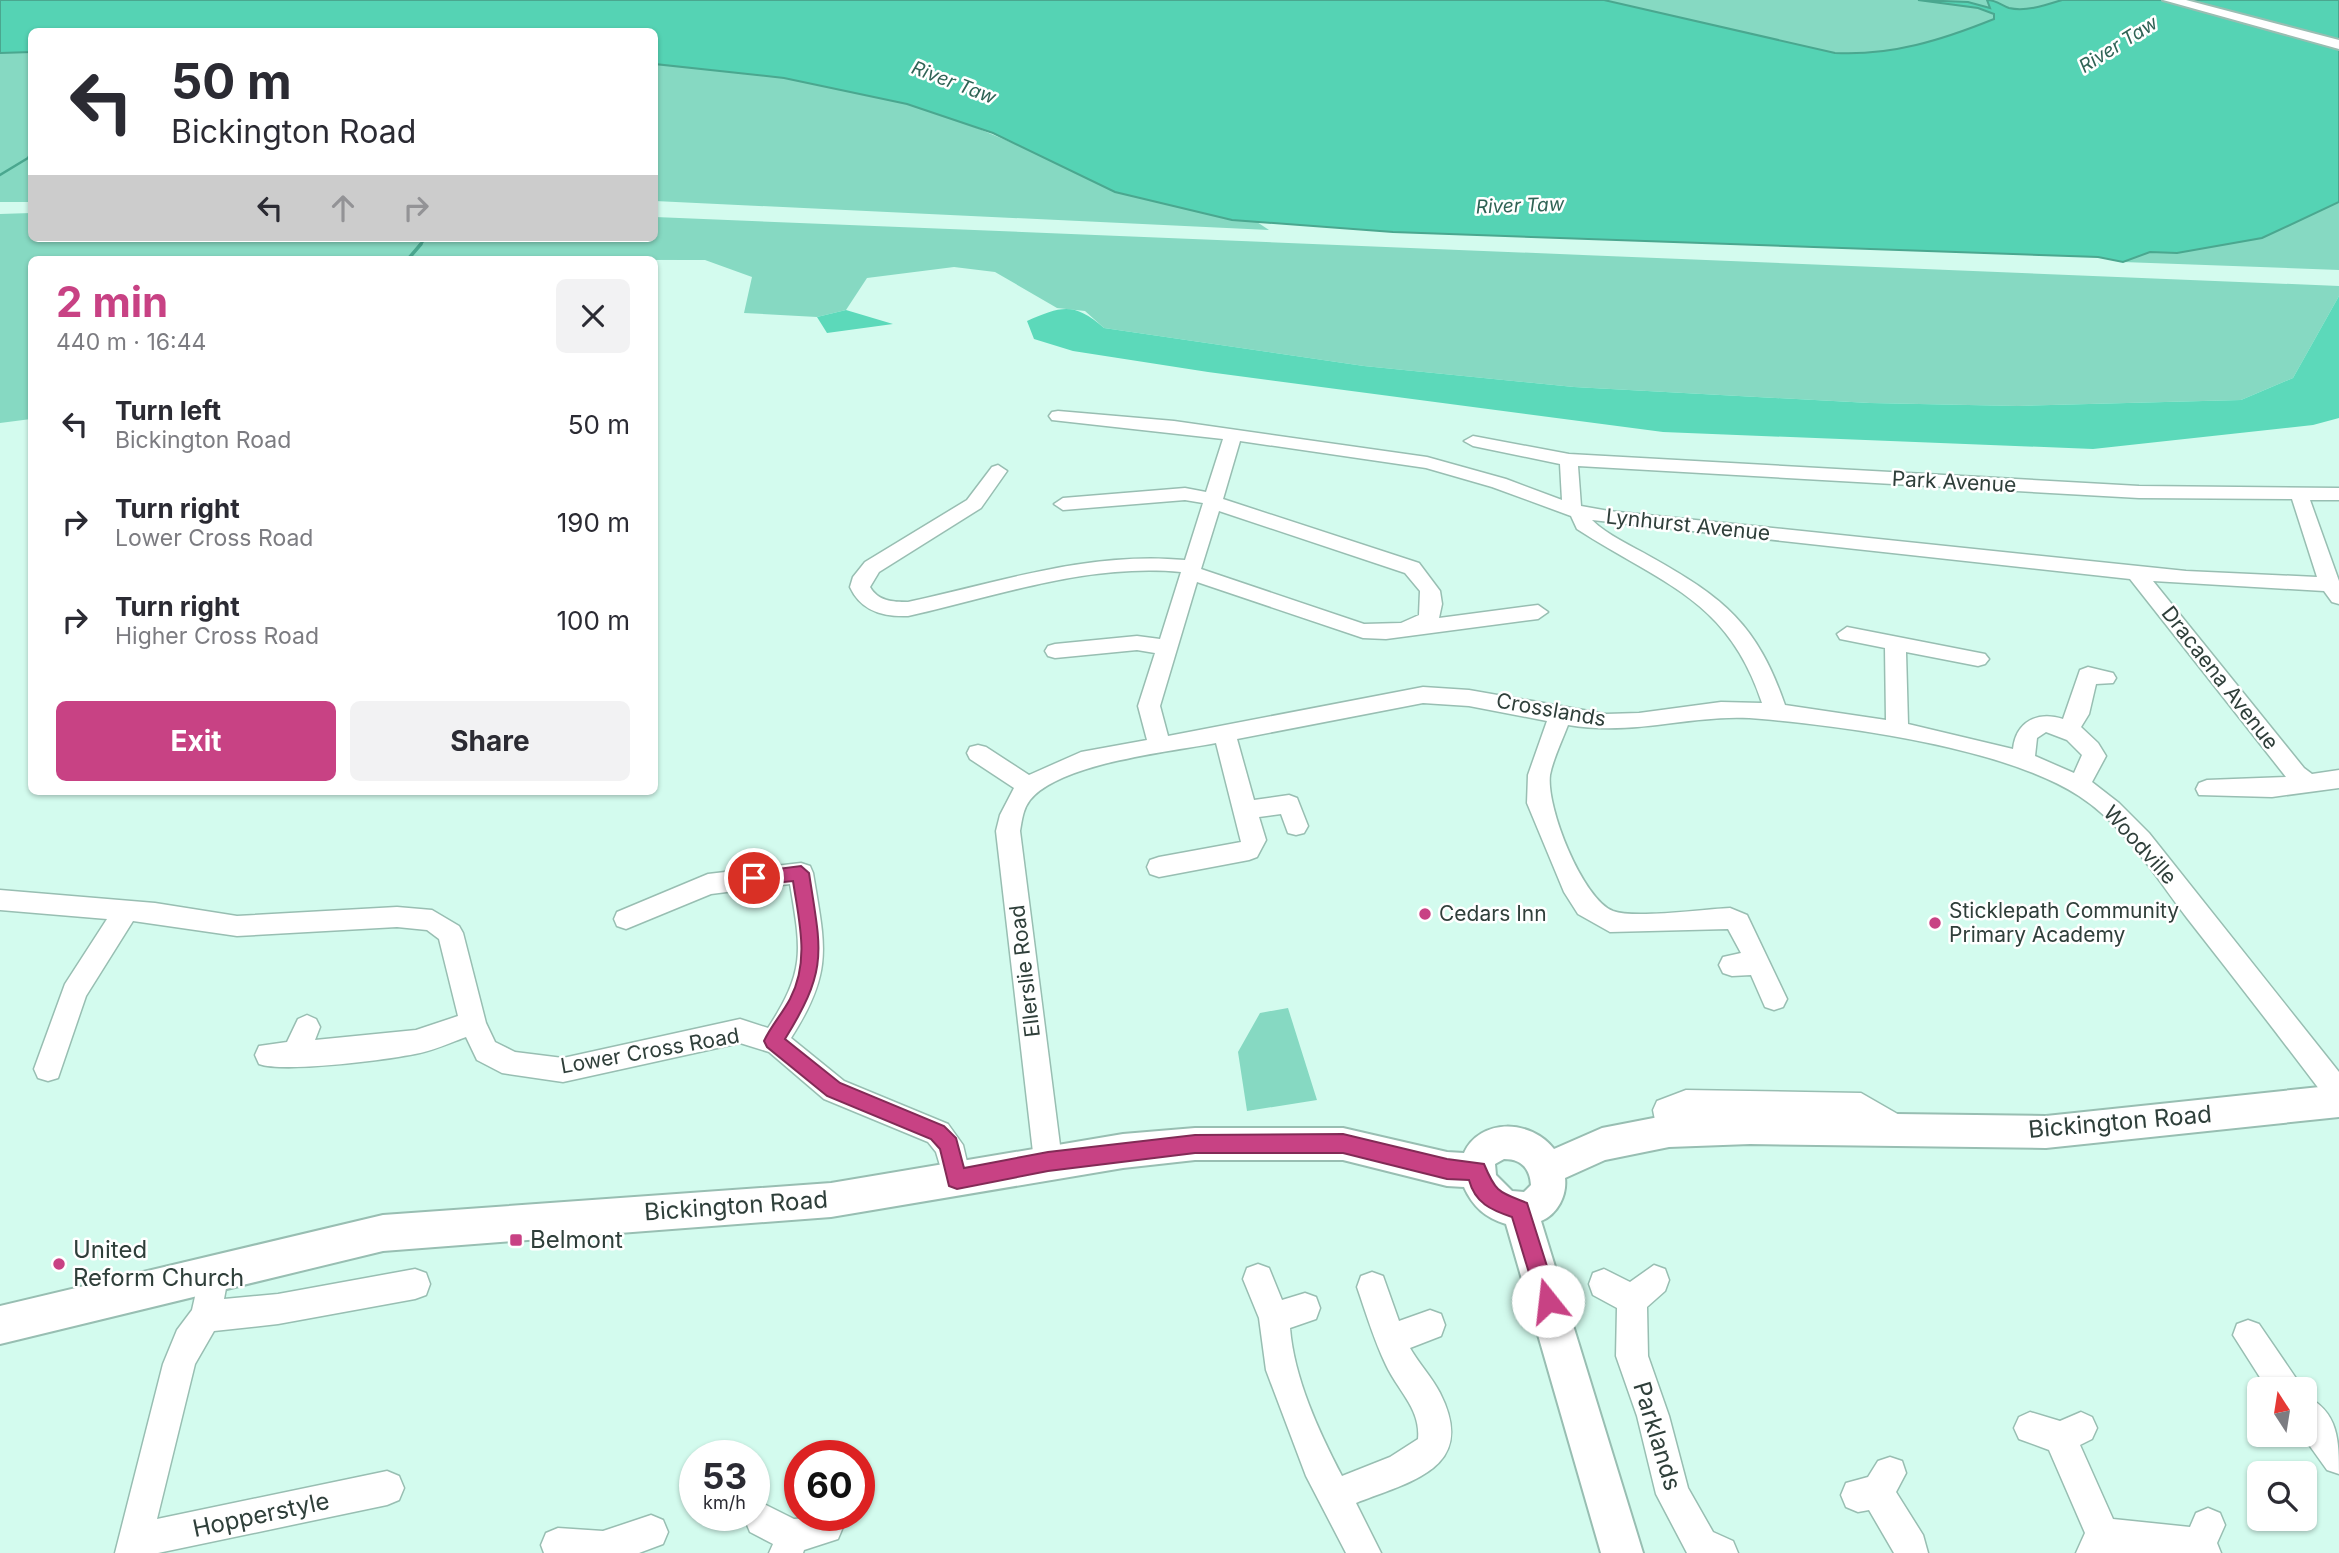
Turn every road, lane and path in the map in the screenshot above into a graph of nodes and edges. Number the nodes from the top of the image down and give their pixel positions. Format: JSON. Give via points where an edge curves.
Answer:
{"nodes":[{"id":1,"x":2170,"y":0,"type":"edge"},
{"id":2,"x":2339,"y":45,"type":"edge"},
{"id":3,"x":1058,"y":416,"type":"dead end"},
{"id":4,"x":1233,"y":436,"type":"junction"},
{"id":5,"x":1473,"y":441,"type":"dead end"},
{"id":6,"x":1569,"y":460,"type":"junction"},
{"id":7,"x":998,"y":471,"type":"dead end"},
{"id":8,"x":2339,"y":494,"type":"edge"},
{"id":9,"x":2299,"y":495,"type":"junction"},
{"id":10,"x":1213,"y":500,"type":"junction"},
{"id":11,"x":1063,"y":504,"type":"dead end"},
{"id":12,"x":1575,"y":511,"type":"junction"},
{"id":13,"x":1609,"y":517,"type":"junction"},
{"id":14,"x":1607,"y":539,"type":"junction"},
{"id":15,"x":1191,"y":570,"type":"junction"},
{"id":16,"x":2136,"y":573,"type":"junction"},
{"id":17,"x":2333,"y":591,"type":"edge"},
{"id":18,"x":1538,"y":612,"type":"dead end"},
{"id":19,"x":1405,"y":630,"type":"junction"},
{"id":20,"x":1847,"y":634,"type":"dead end"},
{"id":21,"x":1895,"y":644,"type":"junction"},
{"id":22,"x":1167,"y":648,"type":"junction"},
{"id":23,"x":1055,"y":651,"type":"dead end"},
{"id":24,"x":1978,"y":659,"type":"dead end"},
{"id":25,"x":2105,"y":678,"type":"dead end"},
{"id":26,"x":1776,"y":712,"type":"junction"},
{"id":27,"x":1561,"y":713,"type":"junction"},
{"id":28,"x":2069,"y":728,"type":"junction"},
{"id":29,"x":1897,"y":730,"type":"junction"},
{"id":30,"x":1224,"y":733,"type":"junction"},
{"id":31,"x":1160,"y":746,"type":"junction"},
{"id":32,"x":978,"y":753,"type":"dead end"},
{"id":33,"x":2024,"y":760,"type":"junction"},
{"id":34,"x":2339,"y":779,"type":"edge"},
{"id":35,"x":2306,"y":782,"type":"junction"},
{"id":36,"x":2079,"y":785,"type":"junction"},
{"id":37,"x":1028,"y":786,"type":"junction"},
{"id":38,"x":2207,"y":789,"type":"dead end"},
{"id":39,"x":1289,"y":806,"type":"dead end"},
{"id":40,"x":1246,"y":810,"type":"junction"},
{"id":41,"x":1159,"y":867,"type":"dead end"},
{"id":42,"x":0,"y":900,"type":"edge"},
{"id":43,"x":126,"y":911,"type":"junction"},
{"id":44,"x":626,"y":919,"type":"dead end"},
{"id":45,"x":1759,"y":963,"type":"junction"},
{"id":46,"x":1732,"y":965,"type":"dead end"},
{"id":47,"x":1774,"y":999,"type":"dead end"},
{"id":48,"x":472,"y":1023,"type":"junction"},
{"id":49,"x":307,"y":1027,"type":"dead end"},
{"id":50,"x":774,"y":1041,"type":"junction"},
{"id":51,"x":295,"y":1054,"type":"junction"},
{"id":52,"x":268,"y":1055,"type":"dead end"},
{"id":53,"x":48,"y":1069,"type":"dead end"},
{"id":54,"x":2339,"y":1093,"type":"edge"},
{"id":55,"x":2339,"y":1101,"type":"edge"},
{"id":56,"x":1048,"y":1161,"type":"junction"},
{"id":57,"x":1547,"y":1169,"type":"junction"},
{"id":58,"x":1477,"y":1171,"type":"junction"},
{"id":59,"x":957,"y":1179,"type":"junction"},
{"id":60,"x":1520,"y":1210,"type":"junction"},
{"id":61,"x":214,"y":1272,"type":"junction"},
{"id":62,"x":1258,"y":1279,"type":"dead end"},
{"id":63,"x":415,"y":1284,"type":"dead end"},
{"id":64,"x":1604,"y":1284,"type":"dead end"},
{"id":65,"x":1372,"y":1287,"type":"dead end"},
{"id":66,"x":1304,"y":1308,"type":"dead end"},
{"id":67,"x":206,"y":1316,"type":"junction"},
{"id":68,"x":1274,"y":1318,"type":"junction"},
{"id":69,"x":0,"y":1325,"type":"edge"},
{"id":70,"x":1430,"y":1325,"type":"dead end"},
{"id":71,"x":2248,"y":1335,"type":"dead end"},
{"id":72,"x":1391,"y":1339,"type":"junction"},
{"id":73,"x":2279,"y":1377,"type":"edge"},
{"id":74,"x":2317,"y":1428,"type":"edge"},
{"id":75,"x":2057,"y":1431,"type":"dead end"},
{"id":76,"x":2339,"y":1458,"type":"edge"},
{"id":77,"x":1875,"y":1487,"type":"dead end"},
{"id":78,"x":387,"y":1488,"type":"dead end"},
{"id":79,"x":1335,"y":1495,"type":"junction"},
{"id":80,"x":770,"y":1527,"type":"edge"},
{"id":81,"x":818,"y":1531,"type":"edge"},
{"id":82,"x":651,"y":1532,"type":"dead end"},
{"id":83,"x":2204,"y":1541,"type":"edge"},
{"id":84,"x":790,"y":1544,"type":"edge"},
{"id":85,"x":2098,"y":1544,"type":"edge"},
{"id":86,"x":558,"y":1545,"type":"dead end"},
{"id":87,"x":133,"y":1547,"type":"edge"},
{"id":88,"x":603,"y":1551,"type":"edge"},
{"id":89,"x":1364,"y":1553,"type":"edge"},
{"id":90,"x":1622,"y":1553,"type":"edge"},
{"id":91,"x":1721,"y":1553,"type":"edge"},
{"id":92,"x":1911,"y":1553,"type":"edge"}],
"edges":[{"from":1,"to":2,"type":"main road"},
{"from":3,"to":4,"type":"street","name":"Lynhurst Avenue"},
{"from":4,"to":10,"type":"street"},
{"from":4,"to":12,"type":"street","name":"Lynhurst Avenue","via":[[1427,463]]},
{"from":5,"to":6,"type":"street","name":"Park Avenue"},
{"from":6,"to":9,"type":"street","name":"Park Avenue","via":[[2139,492]]},
{"from":6,"to":12,"type":"street"},
{"from":7,"to":15,"type":"street","via":[[974,504],[872,567],[863,577],[862,593],[884,608],[908,609],[1058,571],[1158,562]]},
{"from":8,"to":9,"type":"street","name":"Park Avenue"},
{"from":9,"to":17,"type":"street","via":[[2311,517]]},
{"from":10,"to":11,"type":"street","via":[[1185,494]]},
{"from":10,"to":15,"type":"street"},
{"from":10,"to":19,"type":"street","via":[[1412,568],[1430,586],[1434,604],[1428,619]]},
{"from":12,"to":13,"type":"street","name":"Lynhurst Avenue"},
{"from":12,"to":14,"type":"street","via":[[1584,525]]},
{"from":13,"to":14,"type":"street"},
{"from":13,"to":16,"type":"street","name":"Lynhurst Avenue"},
{"from":14,"to":26,"type":"street","via":[[1701,593],[1735,626],[1762,665]]},
{"from":15,"to":19,"type":"street","via":[[1363,631]]},
{"from":15,"to":22,"type":"street"},
{"from":16,"to":17,"type":"street","name":"Lynhurst Avenue"},
{"from":16,"to":35,"type":"street","name":"Dracaena Avenue"},
{"from":18,"to":19,"type":"street"},
{"from":20,"to":21,"type":"street"},
{"from":21,"to":24,"type":"street"},
{"from":21,"to":29,"type":"street"},
{"from":22,"to":23,"type":"street","via":[[1138,643]]},
{"from":22,"to":31,"type":"street","via":[[1149,706]]},
{"from":25,"to":28,"type":"street","via":[[2088,675],[2078,714]]},
{"from":26,"to":27,"type":"street","name":"Crosslands","via":[[1706,710],[1628,722]]},
{"from":26,"to":29,"type":"street","name":"Woodville"},
{"from":27,"to":30,"type":"street","name":"Crosslands","via":[[1453,694],[1423,695]]},
{"from":27,"to":45,"type":"street","via":[[1539,775],[1539,803],[1576,892],[1587,907],[1610,922],[1730,918],[1745,930]]},
{"from":28,"to":33,"type":"street","via":[[2039,726],[2029,731]]},
{"from":28,"to":36,"type":"street","via":[[2090,745],[2095,756]]},
{"from":29,"to":33,"type":"street","name":"Woodville"},
{"from":30,"to":31,"type":"street"},
{"from":30,"to":40,"type":"street"},
{"from":31,"to":37,"type":"street","via":[[1081,761]]},
{"from":32,"to":37,"type":"street"},
{"from":33,"to":36,"type":"street","name":"Woodville"},
{"from":34,"to":35,"type":"street"},
{"from":35,"to":38,"type":"street","via":[[2272,788]]},
{"from":36,"to":54,"type":"street","name":"Woodville","via":[[2115,812],[2141,840]]},
{"from":37,"to":56,"type":"street","name":"Ellerslie Road","via":[[1011,809],[1008,831]]},
{"from":39,"to":40,"type":"street"},
{"from":40,"to":41,"type":"street","via":[[1254,840],[1249,850]]},
{"from":42,"to":43,"type":"street","name":"Lower Cross Road"},
{"from":43,"to":48,"type":"street","name":"Lower Cross Road","via":[[237,926],[397,917],[432,920],[450,933]]},
{"from":43,"to":53,"type":"street","via":[[74,992]]},
{"from":44,"to":50,"type":"street","via":[[708,884],[801,873],[811,949],[809,974]]},
{"from":45,"to":46,"type":"street"},
{"from":45,"to":47,"type":"street"},
{"from":48,"to":50,"type":"street","name":"Lower Cross Road","via":[[486,1051],[512,1064],[563,1070],[740,1031]]},
{"from":48,"to":51,"type":"street","via":[[416,1042]]},
{"from":49,"to":51,"type":"street"},
{"from":50,"to":59,"type":"street","name":"Lower Cross Road","via":[[834,1090],[937,1133],[949,1145]]},
{"from":51,"to":52,"type":"street"},
{"from":55,"to":57,"type":"main road","name":"Bickington Road","via":[[2046,1132],[1669,1131],[1602,1144]]},
{"from":56,"to":58,"type":"main road","name":"Bickington Road","via":[[1195,1144],[1331,1143],[1447,1169]]},
{"from":56,"to":59,"type":"main road","name":"Bickington Road"},
{"from":57,"to":58,"type":"main road","via":[[1527,1146],[1500,1142],[1485,1150]]},
{"from":57,"to":60,"type":"main road","via":[[1544,1198],[1536,1206]]},
{"from":58,"to":60,"type":"main road","via":[[1480,1184],[1494,1201]]},
{"from":59,"to":61,"type":"main road","name":"Bickington Road","via":[[831,1200],[383,1234]]},
{"from":60,"to":90,"type":"main road"},
{"from":61,"to":67,"type":"street","name":"Hopperstyle"},
{"from":61,"to":69,"type":"main road","name":"Bickington Road"},
{"from":62,"to":68,"type":"street"},
{"from":63,"to":67,"type":"street","via":[[278,1309]]},
{"from":64,"to":91,"type":"street","name":"Parklands","via":[[1643,1290],[1632,1356],[1673,1494],[1701,1544]]},
{"from":65,"to":72,"type":"street"},
{"from":66,"to":68,"type":"street"},
{"from":67,"to":87,"type":"street","name":"Hopperstyle","via":[[179,1364]]},
{"from":68,"to":79,"type":"street","via":[[1282,1370],[1318,1464]]},
{"from":70,"to":72,"type":"street"},
{"from":71,"to":73,"type":"street"},
{"from":72,"to":79,"type":"street","via":[[1426,1397],[1437,1425],[1434,1448],[1401,1469]]},
{"from":74,"to":76,"type":"street"},
{"from":75,"to":85,"type":"street"},
{"from":77,"to":92,"type":"street"},
{"from":78,"to":87,"type":"street","name":"Hopperstyle"},
{"from":79,"to":89,"type":"street"},
{"from":80,"to":84,"type":"street"},
{"from":81,"to":84,"type":"street"},
{"from":82,"to":88,"type":"street"},
{"from":83,"to":85,"type":"street"},
{"from":86,"to":88,"type":"street"}]}
